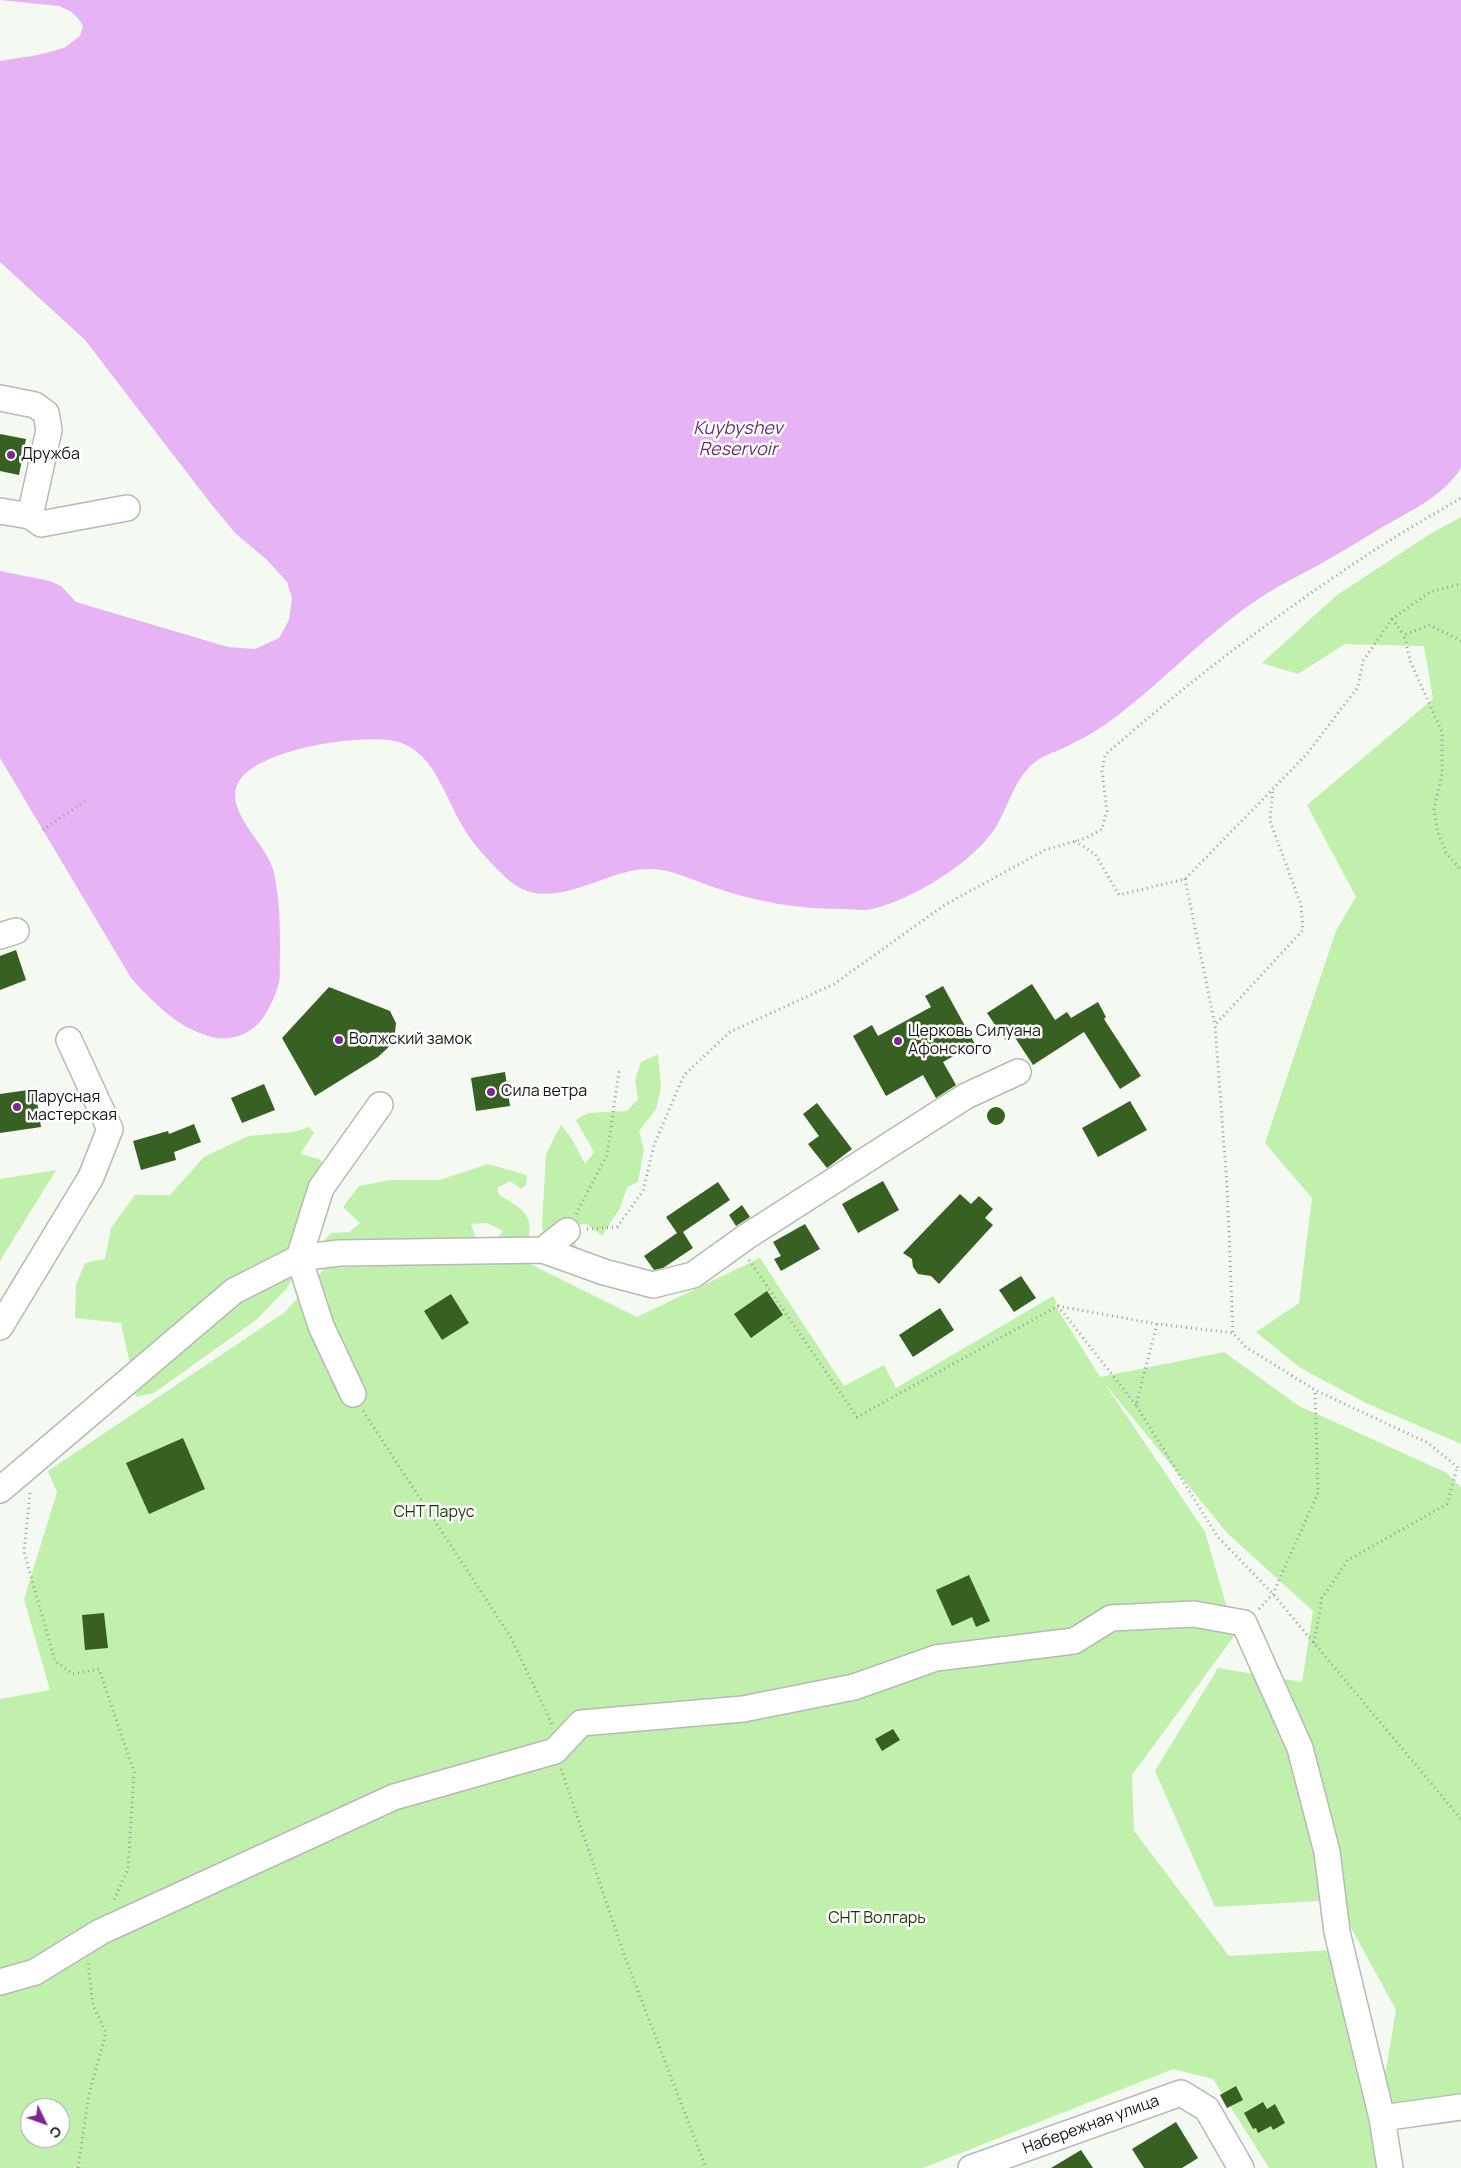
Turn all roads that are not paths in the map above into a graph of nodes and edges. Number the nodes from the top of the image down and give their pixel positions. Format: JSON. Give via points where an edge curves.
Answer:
{"nodes":[{"id":1,"x":0,"y":398,"type":"edge"},
{"id":2,"x":127,"y":508,"type":"dead end"},
{"id":3,"x":0,"y":511,"type":"edge"},
{"id":4,"x":30,"y":516,"type":"junction"},
{"id":5,"x":70,"y":1040,"type":"dead end"},
{"id":6,"x":1018,"y":1072,"type":"dead end"},
{"id":7,"x":380,"y":1105,"type":"dead end"},
{"id":8,"x":567,"y":1231,"type":"road end"},
{"id":9,"x":543,"y":1250,"type":"junction"},
{"id":10,"x":299,"y":1258,"type":"junction"},
{"id":11,"x":0,"y":1327,"type":"edge"},
{"id":12,"x":352,"y":1394,"type":"road end"},
{"id":13,"x":0,"y":1490,"type":"edge"},
{"id":14,"x":0,"y":1982,"type":"edge"},
{"id":15,"x":1461,"y":2107,"type":"edge"},
{"id":16,"x":1382,"y":2118,"type":"junction"},
{"id":17,"x":971,"y":2168,"type":"edge"},
{"id":18,"x":1241,"y":2168,"type":"edge"},
{"id":19,"x":1390,"y":2168,"type":"edge"}],
"edges":[{"from":1,"to":4,"type":"street","via":[[35,404],[46,413],[49,430]]},
{"from":2,"to":4,"type":"street","via":[[41,524]]},
{"from":3,"to":4,"type":"street"},
{"from":5,"to":11,"type":"street","via":[[110,1129],[91,1177]]},
{"from":6,"to":9,"type":"street","via":[[966,1096],[693,1275],[653,1284],[604,1272]]},
{"from":7,"to":10,"type":"street","via":[[321,1188]]},
{"from":8,"to":9,"type":"street"},
{"from":9,"to":10,"type":"street","via":[[339,1253]]},
{"from":10,"to":12,"type":"street","via":[[322,1326]]},
{"from":10,"to":13,"type":"street","via":[[234,1291]]},
{"from":14,"to":16,"type":"street","via":[[35,1972],[100,1932],[394,1797],[555,1751],[581,1723],[762,1706],[854,1687],[936,1658],[1074,1641],[1111,1618],[1194,1614],[1244,1623],[1300,1748],[1327,1852],[1337,1932]]},
{"from":15,"to":16,"type":"street"},
{"from":16,"to":19,"type":"street"},
{"from":17,"to":18,"type":"street","name":"Набережная улица","via":[[1182,2093],[1207,2109]]}]}
